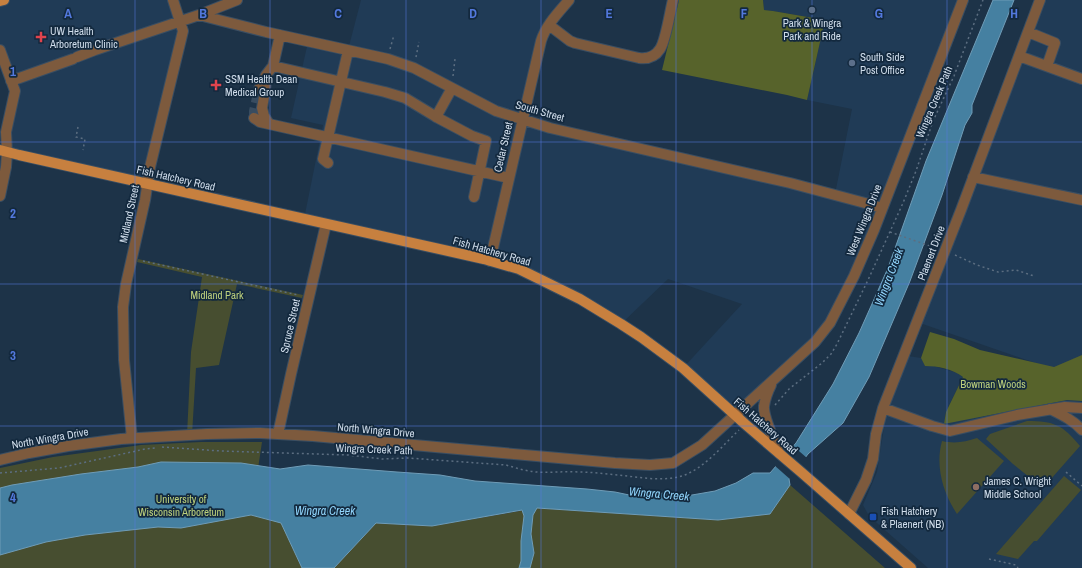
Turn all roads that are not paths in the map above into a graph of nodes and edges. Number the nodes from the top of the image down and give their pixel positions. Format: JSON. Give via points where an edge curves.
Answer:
{"nodes":[{"id":1,"x":4,"y":0,"type":"edge"},
{"id":2,"x":173,"y":0,"type":"edge"},
{"id":3,"x":237,"y":0,"type":"edge"},
{"id":4,"x":569,"y":0,"type":"edge"},
{"id":5,"x":673,"y":0,"type":"edge"},
{"id":6,"x":964,"y":0,"type":"edge"},
{"id":7,"x":1040,"y":0,"type":"edge"},
{"id":8,"x":0,"y":1,"type":"edge"},
{"id":9,"x":199,"y":15,"type":"junction"},
{"id":10,"x":181,"y":21,"type":"junction"},
{"id":11,"x":549,"y":25,"type":"junction"},
{"id":12,"x":1028,"y":32,"type":"junction"},
{"id":13,"x":280,"y":35,"type":"junction"},
{"id":14,"x":0,"y":50,"type":"edge"},
{"id":15,"x":348,"y":50,"type":"junction"},
{"id":16,"x":1019,"y":56,"type":"junction"},
{"id":17,"x":273,"y":66,"type":"junction"},
{"id":18,"x":1047,"y":66,"type":"junction"},
{"id":19,"x":266,"y":75,"type":"junction"},
{"id":20,"x":1082,"y":79,"type":"edge"},
{"id":21,"x":11,"y":81,"type":"junction"},
{"id":22,"x":341,"y":82,"type":"junction"},
{"id":23,"x":452,"y":88,"type":"junction"},
{"id":24,"x":259,"y":89,"type":"tunnel mouth"},
{"id":25,"x":436,"y":117,"type":"junction"},
{"id":26,"x":254,"y":118,"type":"dead end"},
{"id":27,"x":522,"y":119,"type":"junction"},
{"id":28,"x":274,"y":126,"type":"junction"},
{"id":29,"x":328,"y":138,"type":"junction"},
{"id":30,"x":3,"y":151,"type":"edge"},
{"id":31,"x":328,"y":163,"type":"dead end"},
{"id":32,"x":480,"y":171,"type":"junction"},
{"id":33,"x":973,"y":177,"type":"junction"},
{"id":34,"x":509,"y":178,"type":"junction"},
{"id":35,"x":148,"y":184,"type":"junction"},
{"id":36,"x":0,"y":196,"type":"edge"},
{"id":37,"x":474,"y":197,"type":"dead end"},
{"id":38,"x":1082,"y":200,"type":"edge"},
{"id":39,"x":882,"y":208,"type":"junction"},
{"id":40,"x":326,"y":224,"type":"junction"},
{"id":41,"x":490,"y":261,"type":"junction"},
{"id":42,"x":771,"y":383,"type":"junction"},
{"id":43,"x":883,"y":408,"type":"junction"},
{"id":44,"x":1082,"y":408,"type":"edge"},
{"id":45,"x":1050,"y":409,"type":"junction"},
{"id":46,"x":735,"y":416,"type":"junction"},
{"id":47,"x":1082,"y":430,"type":"edge"},
{"id":48,"x":278,"y":434,"type":"junction"},
{"id":49,"x":132,"y":438,"type":"junction"},
{"id":50,"x":779,"y":453,"type":"junction"},
{"id":51,"x":0,"y":460,"type":"edge"},
{"id":52,"x":850,"y":514,"type":"junction"},
{"id":53,"x":911,"y":568,"type":"edge"}],
"edges":[{"from":1,"to":8,"type":"main road"},
{"from":2,"to":10,"type":"street","name":"Midland Street"},
{"from":3,"to":9,"type":"street"},
{"from":4,"to":11,"type":"street","name":"Cedar Street"},
{"from":5,"to":11,"type":"street","via":[[661,48],[655,55],[645,59],[572,42]]},
{"from":6,"to":39,"type":"street","name":"West Wingra Drive"},
{"from":7,"to":12,"type":"street","name":"Plaenert Drive"},
{"from":9,"to":10,"type":"street"},
{"from":9,"to":13,"type":"street","name":"South Street"},
{"from":10,"to":21,"type":"street"},
{"from":10,"to":35,"type":"street","name":"Midland Street","via":[[183,31]]},
{"from":11,"to":27,"type":"street","name":"Cedar Street","via":[[541,41]]},
{"from":12,"to":16,"type":"street","name":"Plaenert Drive"},
{"from":12,"to":18,"type":"street","via":[[1055,43]]},
{"from":13,"to":15,"type":"street","name":"South Street"},
{"from":13,"to":17,"type":"street"},
{"from":14,"to":21,"type":"street"},
{"from":15,"to":22,"type":"street"},
{"from":15,"to":23,"type":"street","name":"South Street","via":[[414,68]]},
{"from":16,"to":18,"type":"street"},
{"from":16,"to":33,"type":"street","name":"Plaenert Drive"},
{"from":17,"to":19,"type":"street"},
{"from":17,"to":22,"type":"street"},
{"from":18,"to":20,"type":"street"},
{"from":19,"to":24,"type":"street"},
{"from":19,"to":28,"type":"street","via":[[262,108],[264,116]]},
{"from":21,"to":30,"type":"street","via":[[15,91]]},
{"from":22,"to":25,"type":"street","via":[[405,98]]},
{"from":22,"to":29,"type":"street"},
{"from":23,"to":25,"type":"street"},
{"from":23,"to":27,"type":"street","name":"South Street","via":[[496,111]]},
{"from":25,"to":32,"type":"street","via":[[486,141]]},
{"from":26,"to":28,"type":"street"},
{"from":27,"to":34,"type":"street","name":"Cedar Street"},
{"from":27,"to":39,"type":"street","name":"South Street","via":[[550,128],[790,183]]},
{"from":28,"to":29,"type":"street"},
{"from":29,"to":31,"type":"street","via":[[323,159]]},
{"from":29,"to":32,"type":"street"},
{"from":30,"to":35,"type":"main road","name":"Fish Hatchery Road"},
{"from":30,"to":36,"type":"street","via":[[6,167]]},
{"from":32,"to":34,"type":"street"},
{"from":32,"to":37,"type":"street"},
{"from":33,"to":38,"type":"street"},
{"from":33,"to":43,"type":"street","name":"Plaenert Drive"},
{"from":34,"to":41,"type":"street","name":"Cedar Street"},
{"from":35,"to":40,"type":"main road","name":"Fish Hatchery Road"},
{"from":35,"to":49,"type":"street","name":"Midland Street","via":[[123,307],[124,360]]},
{"from":39,"to":42,"type":"street","name":"West Wingra Drive","via":[[854,276],[830,323],[815,342]]},
{"from":40,"to":41,"type":"main road","name":"Fish Hatchery Road"},
{"from":40,"to":48,"type":"street","name":"Spruce Street"},
{"from":41,"to":46,"type":"main road","name":"Fish Hatchery Road","via":[[528,273],[622,324],[683,368]]},
{"from":42,"to":46,"type":"street","name":"West Wingra Drive"},
{"from":42,"to":50,"type":"street","via":[[764,410]]},
{"from":43,"to":45,"type":"street","via":[[950,431],[1017,414]]},
{"from":43,"to":52,"type":"street","name":"Plaenert Drive","via":[[873,460]]},
{"from":44,"to":45,"type":"street","via":[[1065,406]]},
{"from":45,"to":47,"type":"street","via":[[1069,419]]},
{"from":46,"to":48,"type":"street","name":"North Wingra Drive","via":[[702,445],[673,463],[650,465]]},
{"from":46,"to":50,"type":"main road","name":"Fish Hatchery Road"},
{"from":48,"to":49,"type":"street","name":"North Wingra Drive"},
{"from":49,"to":51,"type":"street","name":"North Wingra Drive","via":[[68,446]]},
{"from":50,"to":52,"type":"main road","name":"Fish Hatchery Road"},
{"from":52,"to":53,"type":"main road","name":"Fish Hatchery Road"}]}
